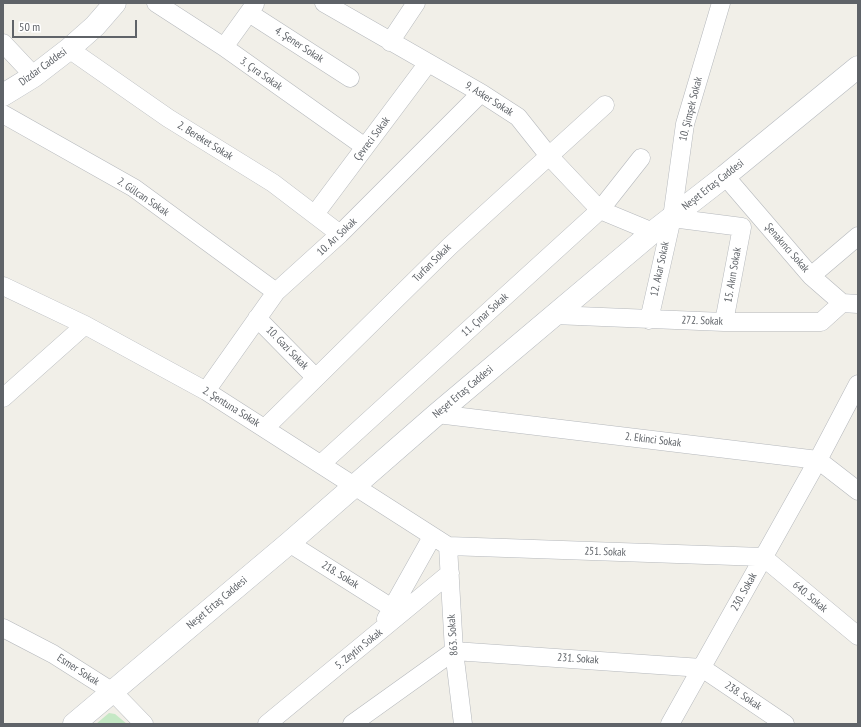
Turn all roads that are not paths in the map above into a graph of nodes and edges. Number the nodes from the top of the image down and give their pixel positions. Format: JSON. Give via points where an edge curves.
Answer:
{"nodes":[{"id":1,"x":115,"y":3,"type":"edge"},
{"id":2,"x":156,"y":3,"type":"edge"},
{"id":3,"x":324,"y":3,"type":"edge"},
{"id":4,"x":416,"y":3,"type":"edge"},
{"id":5,"x":721,"y":3,"type":"edge"},
{"id":6,"x":252,"y":8,"type":"edge"},
{"id":7,"x":390,"y":42,"type":"junction"},
{"id":8,"x":3,"y":43,"type":"edge"},
{"id":9,"x":224,"y":47,"type":"junction"},
{"id":10,"x":69,"y":49,"type":"junction"},
{"id":11,"x":428,"y":63,"type":"junction"},
{"id":12,"x":858,"y":67,"type":"edge"},
{"id":13,"x":34,"y":76,"type":"junction"},
{"id":14,"x":350,"y":78,"type":"dead end"},
{"id":15,"x":481,"y":93,"type":"junction"},
{"id":16,"x":3,"y":95,"type":"edge"},
{"id":17,"x":605,"y":105,"type":"dead end"},
{"id":18,"x":3,"y":114,"type":"edge"},
{"id":19,"x":366,"y":147,"type":"junction"},
{"id":20,"x":549,"y":156,"type":"junction"},
{"id":21,"x":641,"y":158,"type":"dead end"},
{"id":22,"x":725,"y":176,"type":"junction"},
{"id":23,"x":600,"y":210,"type":"junction"},
{"id":24,"x":315,"y":214,"type":"junction"},
{"id":25,"x":672,"y":218,"type":"junction"},
{"id":26,"x":653,"y":232,"type":"junction"},
{"id":27,"x":340,"y":234,"type":"junction"},
{"id":28,"x":858,"y":236,"type":"edge"},
{"id":29,"x":811,"y":276,"type":"junction"},
{"id":30,"x":3,"y":286,"type":"edge"},
{"id":31,"x":276,"y":292,"type":"junction"},
{"id":32,"x":850,"y":303,"type":"edge"},
{"id":33,"x":554,"y":315,"type":"junction"},
{"id":34,"x":257,"y":318,"type":"junction"},
{"id":35,"x":649,"y":320,"type":"junction"},
{"id":36,"x":724,"y":322,"type":"junction"},
{"id":37,"x":85,"y":325,"type":"junction"},
{"id":38,"x":316,"y":378,"type":"junction"},
{"id":39,"x":858,"y":384,"type":"edge"},
{"id":40,"x":7,"y":389,"type":"edge"},
{"id":41,"x":206,"y":391,"type":"junction"},
{"id":42,"x":437,"y":414,"type":"junction"},
{"id":43,"x":265,"y":428,"type":"junction"},
{"id":44,"x":818,"y":460,"type":"junction"},
{"id":45,"x":321,"y":464,"type":"junction"},
{"id":46,"x":353,"y":486,"type":"junction"},
{"id":47,"x":858,"y":491,"type":"edge"},
{"id":48,"x":432,"y":537,"type":"junction"},
{"id":49,"x":288,"y":542,"type":"junction"},
{"id":50,"x":448,"y":546,"type":"junction"},
{"id":51,"x":763,"y":557,"type":"junction"},
{"id":52,"x":450,"y":573,"type":"junction"},
{"id":53,"x":392,"y":608,"type":"junction"},
{"id":54,"x":3,"y":628,"type":"edge"},
{"id":55,"x":379,"y":632,"type":"junction"},
{"id":56,"x":858,"y":636,"type":"edge"},
{"id":57,"x":454,"y":651,"type":"junction"},
{"id":58,"x":702,"y":668,"type":"junction"},
{"id":59,"x":113,"y":692,"type":"junction"},
{"id":60,"x":74,"y":724,"type":"edge"},
{"id":61,"x":144,"y":724,"type":"edge"},
{"id":62,"x":267,"y":724,"type":"edge"},
{"id":63,"x":352,"y":724,"type":"edge"},
{"id":64,"x":463,"y":724,"type":"edge"},
{"id":65,"x":670,"y":724,"type":"edge"},
{"id":66,"x":785,"y":724,"type":"edge"}],
"edges":[{"from":1,"to":10,"type":"main road","name":"Dizdar Caddesi","via":[[95,26]]},
{"from":2,"to":9,"type":"street","name":"3. Çıra Sokak"},
{"from":3,"to":7,"type":"street","name":"9. Asker Sokak"},
{"from":4,"to":7,"type":"street"},
{"from":5,"to":25,"type":"street","name":"10. Şimşek Sokak","via":[[685,124]]},
{"from":6,"to":9,"type":"street"},
{"from":6,"to":14,"type":"street","name":"4. Şener Sokak"},
{"from":7,"to":11,"type":"street","name":"9. Asker Sokak"},
{"from":8,"to":13,"type":"street"},
{"from":9,"to":19,"type":"street","name":"3. Çıra Sokak"},
{"from":10,"to":13,"type":"main road","name":"Dizdar Caddesi"},
{"from":10,"to":24,"type":"street","name":"2. Bereket Sokak","via":[[168,118],[273,183]]},
{"from":11,"to":15,"type":"street","name":"9. Asker Sokak"},
{"from":11,"to":19,"type":"street","name":"Çevreci Sokak"},
{"from":12,"to":22,"type":"main road","name":"Neşet Ertaş Caddesi"},
{"from":13,"to":16,"type":"main road","name":"Dizdar Caddesi"},
{"from":15,"to":20,"type":"street","name":"9. Asker Sokak","via":[[518,117]]},
{"from":15,"to":27,"type":"street","name":"10. Arı Sokak"},
{"from":17,"to":20,"type":"street","name":"Turfan Sokak"},
{"from":18,"to":31,"type":"street","name":"2. Gülcan Sokak","via":[[134,188]]},
{"from":19,"to":24,"type":"street","name":"Çevreci Sokak"},
{"from":20,"to":23,"type":"street","name":"9. Asker Sokak"},
{"from":20,"to":38,"type":"street","name":"Turfan Sokak","via":[[450,246]]},
{"from":21,"to":23,"type":"street","name":"11. Çınar Sokak"},
{"from":22,"to":25,"type":"main road","name":"Neşet Ertaş Caddesi"},
{"from":22,"to":29,"type":"street","name":"Şenakıncı Sokak"},
{"from":23,"to":26,"type":"street","name":"9. Asker Sokak"},
{"from":23,"to":45,"type":"street","name":"11. Çınar Sokak"},
{"from":24,"to":27,"type":"street","name":"2. Bereket Sokak"},
{"from":25,"to":26,"type":"main road","name":"Neşet Ertaş Caddesi"},
{"from":25,"to":35,"type":"street","name":"12. Akar Sokak"},
{"from":25,"to":36,"type":"street","name":"15. Akın Sokak","via":[[742,227]]},
{"from":26,"to":33,"type":"main road","name":"Neşet Ertaş Caddesi"},
{"from":27,"to":31,"type":"street","name":"10. Arı Sokak"},
{"from":28,"to":29,"type":"street"},
{"from":29,"to":32,"type":"street","name":"Şenakıncı Sokak"},
{"from":30,"to":37,"type":"street","name":"2. Şentuna Sokak"},
{"from":31,"to":34,"type":"street","name":"10. Arı Sokak"},
{"from":32,"to":36,"type":"street","name":"272. Sokak","via":[[821,322]]},
{"from":33,"to":35,"type":"street","name":"272. Sokak"},
{"from":33,"to":42,"type":"main road","name":"Neşet Ertaş Caddesi"},
{"from":34,"to":38,"type":"street","name":"10. Gazi Sokak"},
{"from":34,"to":41,"type":"street","name":"10. Arı Sokak"},
{"from":35,"to":36,"type":"street","name":"272. Sokak"},
{"from":37,"to":40,"type":"street"},
{"from":37,"to":41,"type":"street","name":"2. Şentuna Sokak"},
{"from":38,"to":43,"type":"street","name":"Turfan Sokak"},
{"from":39,"to":44,"type":"street","name":"230. Sokak"},
{"from":41,"to":43,"type":"street","name":"2. Şentuna Sokak"},
{"from":42,"to":44,"type":"street","name":"2. Ekinci Sokak"},
{"from":42,"to":46,"type":"main road","name":"Neşet Ertaş Caddesi"},
{"from":43,"to":45,"type":"street","name":"2. Şentuna Sokak"},
{"from":44,"to":47,"type":"street"},
{"from":44,"to":51,"type":"street","name":"230. Sokak"},
{"from":45,"to":46,"type":"street","name":"2. Şentuna Sokak"},
{"from":46,"to":48,"type":"street","name":"2. Şentuna Sokak"},
{"from":46,"to":49,"type":"main road","name":"Neşet Ertaş Caddesi"},
{"from":48,"to":50,"type":"street","name":"2. Şentuna Sokak"},
{"from":48,"to":53,"type":"street"},
{"from":49,"to":53,"type":"street","name":"218. Sokak"},
{"from":49,"to":59,"type":"main road","name":"Neşet Ertaş Caddesi"},
{"from":50,"to":51,"type":"street","name":"251. Sokak"},
{"from":50,"to":52,"type":"street","name":"863. Sokak"},
{"from":51,"to":56,"type":"street","name":"640. Sokak"},
{"from":51,"to":58,"type":"street","name":"230. Sokak"},
{"from":52,"to":55,"type":"street","name":"5. Zeytin Sokak"},
{"from":52,"to":57,"type":"street","name":"863. Sokak"},
{"from":53,"to":55,"type":"street"},
{"from":54,"to":59,"type":"street","name":"Esmer Sokak","via":[[53,654]]},
{"from":55,"to":62,"type":"street","name":"5. Zeytin Sokak"},
{"from":57,"to":58,"type":"street","name":"231. Sokak"},
{"from":57,"to":63,"type":"street"},
{"from":57,"to":64,"type":"street","name":"863. Sokak"},
{"from":58,"to":65,"type":"street","name":"230. Sokak"},
{"from":58,"to":66,"type":"street","name":"238. Sokak"},
{"from":59,"to":60,"type":"main road","name":"Neşet Ertaş Caddesi"},
{"from":59,"to":61,"type":"street","name":"Esmer Sokak"}]}
